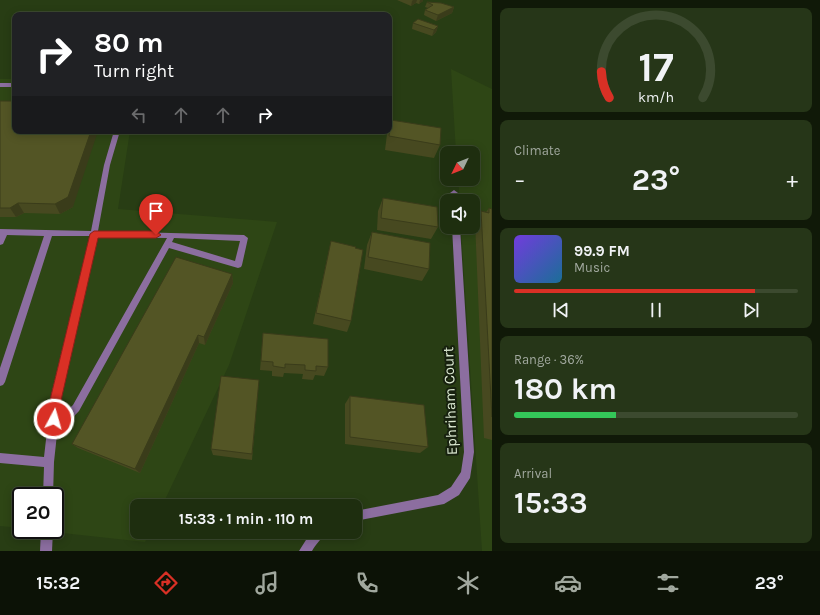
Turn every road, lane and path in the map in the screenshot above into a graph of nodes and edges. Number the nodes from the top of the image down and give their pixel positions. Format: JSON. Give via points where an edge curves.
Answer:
{"nodes":[{"id":1,"x":0,"y":85,"type":"edge"},
{"id":2,"x":12,"y":85,"type":"edge"},
{"id":3,"x":115,"y":134,"type":"edge"},
{"id":4,"x":2,"y":232,"type":"edge"},
{"id":5,"x":50,"y":233,"type":"junction"},
{"id":6,"x":94,"y":234,"type":"junction"},
{"id":7,"x":456,"y":234,"type":"edge"},
{"id":8,"x":172,"y":235,"type":"junction"},
{"id":9,"x":0,"y":242,"type":"edge"},
{"id":10,"x":167,"y":244,"type":"junction"},
{"id":11,"x":0,"y":382,"type":"edge"},
{"id":12,"x":53,"y":431,"type":"junction"},
{"id":13,"x":0,"y":458,"type":"edge"},
{"id":14,"x":49,"y":462,"type":"junction"},
{"id":15,"x":48,"y":487,"type":"edge"},
{"id":16,"x":362,"y":515,"type":"edge"},
{"id":17,"x":47,"y":539,"type":"edge"},
{"id":18,"x":313,"y":539,"type":"edge"},
{"id":19,"x":46,"y":551,"type":"edge"},
{"id":20,"x":305,"y":551,"type":"edge"}],
"edges":[{"from":1,"to":2,"type":"street"},
{"from":3,"to":6,"type":"street"},
{"from":4,"to":5,"type":"street"},
{"from":4,"to":9,"type":"street"},
{"from":5,"to":6,"type":"street"},
{"from":5,"to":11,"type":"street"},
{"from":6,"to":8,"type":"street"},
{"from":6,"to":12,"type":"street","via":[[56,396]]},
{"from":7,"to":16,"type":"street","name":"Ephriham Court","via":[[469,452],[466,474],[455,491],[440,500]]},
{"from":8,"to":10,"type":"street"},
{"from":8,"to":10,"type":"street","via":[[244,238],[238,265]]},
{"from":10,"to":12,"type":"street","via":[[76,408]]},
{"from":12,"to":14,"type":"street"},
{"from":13,"to":14,"type":"street"},
{"from":14,"to":15,"type":"street"},
{"from":17,"to":19,"type":"street"},
{"from":18,"to":20,"type":"street"}]}
